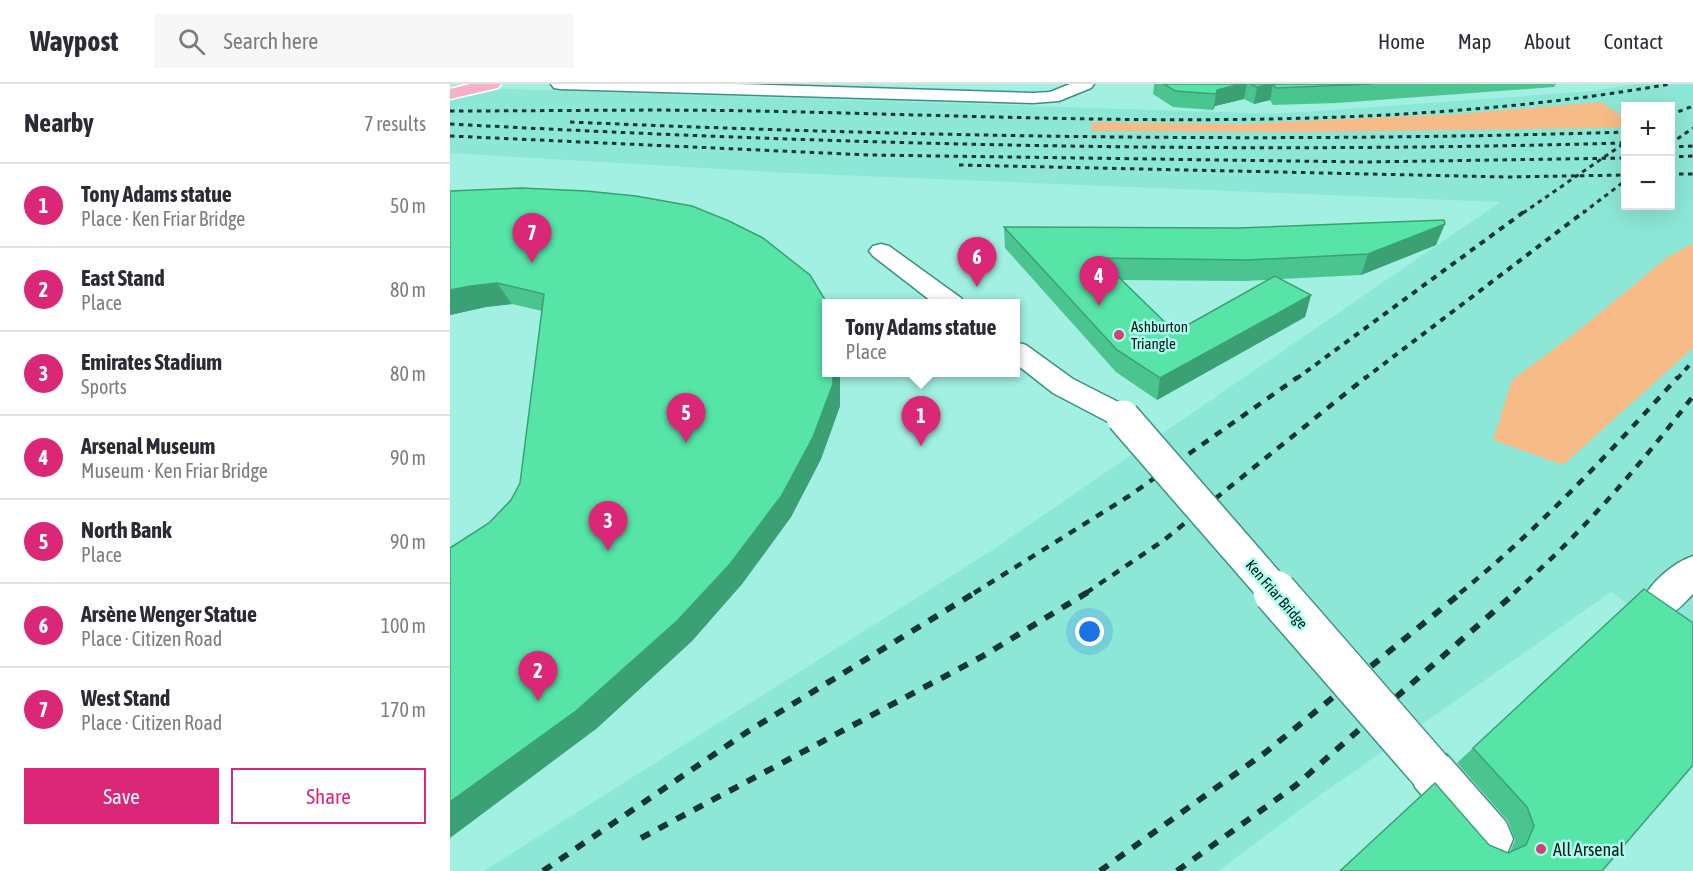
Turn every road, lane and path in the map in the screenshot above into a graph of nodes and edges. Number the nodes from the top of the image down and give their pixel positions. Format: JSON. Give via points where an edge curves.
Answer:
{"nodes":[{"id":1,"x":492,"y":84,"type":"edge"},
{"id":2,"x":560,"y":84,"type":"edge"},
{"id":3,"x":1085,"y":84,"type":"edge"},
{"id":4,"x":450,"y":94,"type":"edge"},
{"id":5,"x":881,"y":250,"type":"dead end"},
{"id":6,"x":947,"y":299,"type":"edge"},
{"id":7,"x":1020,"y":354,"type":"edge"},
{"id":8,"x":1693,"y":571,"type":"edge"},
{"id":9,"x":1661,"y":601,"type":"edge"},
{"id":10,"x":1489,"y":839,"type":"dead end"}],
"edges":[{"from":1,"to":4,"type":"main road"},
{"from":2,"to":3,"type":"street","via":[[1033,98],[1053,97]]},
{"from":5,"to":6,"type":"street"},
{"from":7,"to":10,"type":"street","name":"Ken Friar Bridge","bridge":true,"via":[[1070,390],[1123,417]]},
{"from":8,"to":9,"type":"street"}]}
